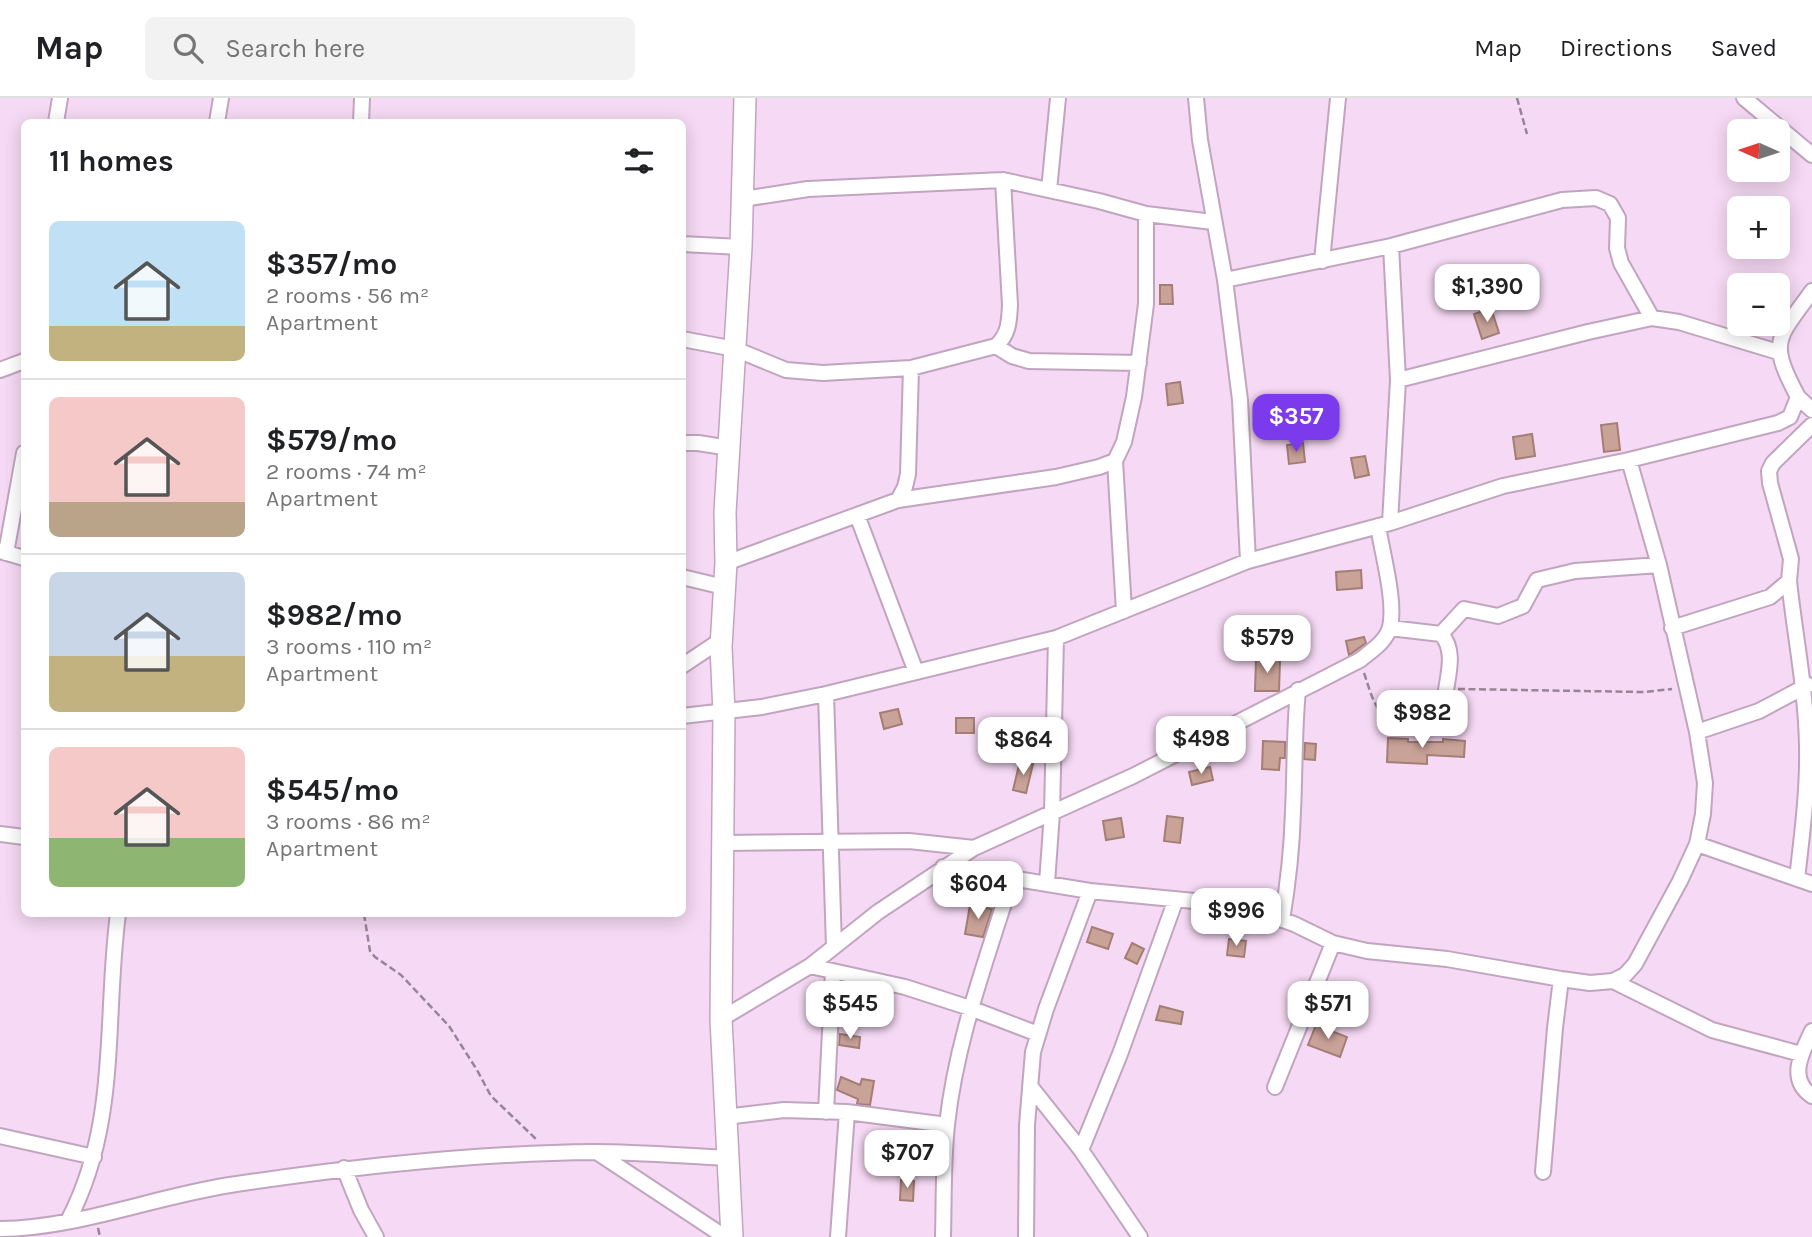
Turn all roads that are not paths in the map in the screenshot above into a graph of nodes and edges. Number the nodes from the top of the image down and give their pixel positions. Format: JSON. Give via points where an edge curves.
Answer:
{"nodes":[{"id":1,"x":60,"y":98,"type":"edge"},
{"id":2,"x":221,"y":98,"type":"edge"},
{"id":3,"x":362,"y":98,"type":"edge"},
{"id":4,"x":745,"y":98,"type":"edge"},
{"id":5,"x":1058,"y":98,"type":"edge"},
{"id":6,"x":1196,"y":98,"type":"edge"},
{"id":7,"x":1338,"y":98,"type":"edge"},
{"id":8,"x":1744,"y":98,"type":"edge"},
{"id":9,"x":56,"y":119,"type":"edge"},
{"id":10,"x":218,"y":119,"type":"edge"},
{"id":11,"x":361,"y":119,"type":"edge"},
{"id":12,"x":1812,"y":155,"type":"edge"},
{"id":13,"x":1003,"y":180,"type":"junction"},
{"id":14,"x":1049,"y":190,"type":"junction"},
{"id":15,"x":743,"y":199,"type":"junction"},
{"id":16,"x":1146,"y":214,"type":"junction"},
{"id":17,"x":1213,"y":222,"type":"junction"},
{"id":18,"x":686,"y":244,"type":"edge"},
{"id":19,"x":1391,"y":246,"type":"junction"},
{"id":20,"x":741,"y":247,"type":"junction"},
{"id":21,"x":1322,"y":261,"type":"junction"},
{"id":22,"x":1225,"y":281,"type":"junction"},
{"id":23,"x":1812,"y":291,"type":"edge"},
{"id":24,"x":1652,"y":318,"type":"junction"},
{"id":25,"x":686,"y":340,"type":"edge"},
{"id":26,"x":996,"y":346,"type":"junction"},
{"id":27,"x":735,"y":349,"type":"junction"},
{"id":28,"x":1778,"y":352,"type":"junction"},
{"id":29,"x":21,"y":362,"type":"edge"},
{"id":30,"x":1139,"y":363,"type":"junction"},
{"id":31,"x":911,"y":368,"type":"junction"},
{"id":32,"x":0,"y":370,"type":"edge"},
{"id":33,"x":1398,"y":380,"type":"junction"},
{"id":34,"x":1798,"y":397,"type":"junction"},
{"id":35,"x":1812,"y":410,"type":"edge"},
{"id":36,"x":1812,"y":425,"type":"edge"},
{"id":37,"x":686,"y":443,"type":"edge"},
{"id":38,"x":730,"y":448,"type":"junction"},
{"id":39,"x":1629,"y":460,"type":"junction"},
{"id":40,"x":1115,"y":461,"type":"junction"},
{"id":41,"x":21,"y":467,"type":"edge"},
{"id":42,"x":898,"y":500,"type":"junction"},
{"id":43,"x":858,"y":515,"type":"junction"},
{"id":44,"x":1384,"y":525,"type":"junction"},
{"id":45,"x":3,"y":552,"type":"edge"},
{"id":46,"x":21,"y":557,"type":"edge"},
{"id":47,"x":1248,"y":561,"type":"junction"},
{"id":48,"x":726,"y":563,"type":"junction"},
{"id":49,"x":1659,"y":565,"type":"junction"},
{"id":50,"x":686,"y":579,"type":"edge"},
{"id":51,"x":1789,"y":581,"type":"junction"},
{"id":52,"x":724,"y":587,"type":"junction"},
{"id":53,"x":1124,"y":611,"type":"junction"},
{"id":54,"x":1390,"y":628,"type":"junction"},
{"id":55,"x":1672,"y":628,"type":"junction"},
{"id":56,"x":1441,"y":634,"type":"junction"},
{"id":57,"x":1056,"y":638,"type":"junction"},
{"id":58,"x":721,"y":640,"type":"junction"},
{"id":59,"x":686,"y":663,"type":"edge"},
{"id":60,"x":916,"y":673,"type":"junction"},
{"id":61,"x":1808,"y":685,"type":"edge"},
{"id":62,"x":1298,"y":690,"type":"junction"},
{"id":63,"x":1446,"y":690,"type":"road end"},
{"id":64,"x":826,"y":694,"type":"junction"},
{"id":65,"x":724,"y":712,"type":"junction"},
{"id":66,"x":686,"y":716,"type":"edge"},
{"id":67,"x":1697,"y":732,"type":"junction"},
{"id":68,"x":1052,"y":813,"type":"junction"},
{"id":69,"x":0,"y":834,"type":"edge"},
{"id":70,"x":21,"y":837,"type":"edge"},
{"id":71,"x":832,"y":841,"type":"junction"},
{"id":72,"x":723,"y":843,"type":"junction"},
{"id":73,"x":1696,"y":844,"type":"junction"},
{"id":74,"x":974,"y":848,"type":"junction"},
{"id":75,"x":943,"y":867,"type":"junction"},
{"id":76,"x":1012,"y":878,"type":"junction"},
{"id":77,"x":1797,"y":879,"type":"junction"},
{"id":78,"x":1047,"y":883,"type":"junction"},
{"id":79,"x":1812,"y":884,"type":"edge"},
{"id":80,"x":1090,"y":891,"type":"junction"},
{"id":81,"x":1176,"y":899,"type":"junction"},
{"id":82,"x":118,"y":917,"type":"edge"},
{"id":83,"x":1282,"y":920,"type":"junction"},
{"id":84,"x":1333,"y":943,"type":"junction"},
{"id":85,"x":834,"y":947,"type":"junction"},
{"id":86,"x":810,"y":966,"type":"junction"},
{"id":87,"x":833,"y":971,"type":"junction"},
{"id":88,"x":1561,"y":979,"type":"junction"},
{"id":89,"x":1613,"y":981,"type":"junction"},
{"id":90,"x":970,"y":1008,"type":"junction"},
{"id":91,"x":721,"y":1019,"type":"junction"},
{"id":92,"x":1812,"y":1031,"type":"edge"},
{"id":93,"x":1038,"y":1034,"type":"junction"},
{"id":94,"x":1801,"y":1054,"type":"junction"},
{"id":95,"x":1031,"y":1087,"type":"junction"},
{"id":96,"x":1275,"y":1087,"type":"dead end"},
{"id":97,"x":1812,"y":1096,"type":"edge"},
{"id":98,"x":826,"y":1112,"type":"junction"},
{"id":99,"x":848,"y":1112,"type":"junction"},
{"id":100,"x":725,"y":1117,"type":"junction"},
{"id":101,"x":947,"y":1125,"type":"junction"},
{"id":102,"x":0,"y":1136,"type":"edge"},
{"id":103,"x":1081,"y":1150,"type":"junction"},
{"id":104,"x":596,"y":1152,"type":"junction"},
{"id":105,"x":94,"y":1157,"type":"junction"},
{"id":106,"x":728,"y":1157,"type":"junction"},
{"id":107,"x":344,"y":1168,"type":"junction"},
{"id":108,"x":1544,"y":1172,"type":"dead end"},
{"id":109,"x":68,"y":1221,"type":"junction"},
{"id":110,"x":7,"y":1232,"type":"edge"},
{"id":111,"x":376,"y":1237,"type":"edge"},
{"id":112,"x":725,"y":1237,"type":"edge"},
{"id":113,"x":732,"y":1237,"type":"edge"},
{"id":114,"x":838,"y":1237,"type":"edge"},
{"id":115,"x":943,"y":1237,"type":"edge"},
{"id":116,"x":1026,"y":1237,"type":"edge"},
{"id":117,"x":1140,"y":1237,"type":"edge"}],
"edges":[{"from":1,"to":9,"type":"street"},
{"from":2,"to":10,"type":"street"},
{"from":3,"to":11,"type":"street"},
{"from":4,"to":15,"type":"street"},
{"from":5,"to":14,"type":"street"},
{"from":6,"to":17,"type":"street"},
{"from":7,"to":21,"type":"street"},
{"from":8,"to":12,"type":"street"},
{"from":13,"to":14,"type":"street"},
{"from":13,"to":15,"type":"street","via":[[808,189]]},
{"from":13,"to":26,"type":"street","via":[[1010,305],[1005,338]]},
{"from":14,"to":16,"type":"street"},
{"from":15,"to":20,"type":"street"},
{"from":16,"to":17,"type":"street"},
{"from":16,"to":30,"type":"street","via":[[1146,304]]},
{"from":17,"to":22,"type":"street"},
{"from":18,"to":20,"type":"street"},
{"from":19,"to":21,"type":"street"},
{"from":19,"to":24,"type":"street","via":[[1562,200],[1597,198],[1610,204],[1618,218],[1621,263]]},
{"from":19,"to":33,"type":"street"},
{"from":20,"to":27,"type":"street"},
{"from":21,"to":22,"type":"street"},
{"from":22,"to":47,"type":"street","via":[[1240,400]]},
{"from":23,"to":28,"type":"street","via":[[1782,332]]},
{"from":24,"to":28,"type":"street"},
{"from":24,"to":33,"type":"street"},
{"from":25,"to":27,"type":"street"},
{"from":26,"to":30,"type":"street","via":[[1029,361]]},
{"from":26,"to":31,"type":"street"},
{"from":27,"to":31,"type":"street","via":[[772,366],[797,371]]},
{"from":27,"to":38,"type":"street"},
{"from":28,"to":34,"type":"street"},
{"from":29,"to":32,"type":"street"},
{"from":30,"to":40,"type":"street","via":[[1124,442]]},
{"from":31,"to":42,"type":"street","via":[[908,474]]},
{"from":33,"to":44,"type":"street"},
{"from":34,"to":35,"type":"street"},
{"from":34,"to":39,"type":"street","via":[[1790,417],[1778,423]]},
{"from":36,"to":51,"type":"street","via":[[1769,471],[1791,559]]},
{"from":37,"to":38,"type":"street"},
{"from":38,"to":48,"type":"street"},
{"from":39,"to":44,"type":"street","via":[[1503,486]]},
{"from":39,"to":49,"type":"street"},
{"from":40,"to":42,"type":"street","via":[[1056,477]]},
{"from":40,"to":53,"type":"street"},
{"from":41,"to":45,"type":"street"},
{"from":42,"to":43,"type":"street"},
{"from":43,"to":48,"type":"street"},
{"from":43,"to":60,"type":"street"},
{"from":44,"to":47,"type":"street"},
{"from":44,"to":54,"type":"street"},
{"from":45,"to":46,"type":"street"},
{"from":47,"to":53,"type":"street"},
{"from":48,"to":52,"type":"street"},
{"from":49,"to":55,"type":"street"},
{"from":49,"to":56,"type":"street","via":[[1575,571],[1537,580],[1523,606],[1498,616],[1464,610]]},
{"from":50,"to":52,"type":"street"},
{"from":51,"to":55,"type":"street","via":[[1770,597]]},
{"from":51,"to":61,"type":"street"},
{"from":52,"to":58,"type":"street"},
{"from":53,"to":57,"type":"street"},
{"from":54,"to":56,"type":"street"},
{"from":54,"to":62,"type":"street","via":[[1380,644],[1360,660]]},
{"from":55,"to":67,"type":"street"},
{"from":56,"to":63,"type":"street","via":[[1450,655]]},
{"from":57,"to":60,"type":"street"},
{"from":57,"to":68,"type":"street"},
{"from":58,"to":59,"type":"street"},
{"from":58,"to":65,"type":"street"},
{"from":60,"to":64,"type":"street"},
{"from":61,"to":67,"type":"street","via":[[1759,711]]},
{"from":61,"to":77,"type":"street"},
{"from":62,"to":68,"type":"street"},
{"from":62,"to":83,"type":"street","via":[[1290,863]]},
{"from":64,"to":65,"type":"street"},
{"from":64,"to":71,"type":"street"},
{"from":65,"to":66,"type":"street"},
{"from":65,"to":72,"type":"street"},
{"from":67,"to":73,"type":"street","via":[[1704,783]]},
{"from":68,"to":74,"type":"street"},
{"from":68,"to":78,"type":"street"},
{"from":69,"to":70,"type":"street"},
{"from":71,"to":72,"type":"street"},
{"from":71,"to":74,"type":"street"},
{"from":71,"to":85,"type":"street"},
{"from":72,"to":91,"type":"street"},
{"from":73,"to":77,"type":"street"},
{"from":73,"to":89,"type":"street","via":[[1635,964]]},
{"from":74,"to":75,"type":"street"},
{"from":75,"to":76,"type":"street"},
{"from":75,"to":85,"type":"street"},
{"from":76,"to":78,"type":"street"},
{"from":76,"to":90,"type":"street"},
{"from":77,"to":79,"type":"street"},
{"from":78,"to":80,"type":"street"},
{"from":80,"to":81,"type":"street"},
{"from":80,"to":93,"type":"street"},
{"from":81,"to":83,"type":"street","via":[[1257,911]]},
{"from":81,"to":103,"type":"street"},
{"from":82,"to":105,"type":"street","via":[[108,1072]]},
{"from":83,"to":84,"type":"street"},
{"from":84,"to":88,"type":"street"},
{"from":84,"to":96,"type":"street"},
{"from":85,"to":86,"type":"street"},
{"from":86,"to":87,"type":"street"},
{"from":86,"to":91,"type":"street"},
{"from":87,"to":90,"type":"street"},
{"from":87,"to":98,"type":"street"},
{"from":88,"to":89,"type":"street"},
{"from":88,"to":108,"type":"street"},
{"from":89,"to":94,"type":"street","via":[[1712,1030]]},
{"from":90,"to":93,"type":"street"},
{"from":90,"to":101,"type":"street"},
{"from":91,"to":100,"type":"street"},
{"from":92,"to":94,"type":"street"},
{"from":93,"to":95,"type":"street"},
{"from":94,"to":97,"type":"street","via":[[1798,1080]]},
{"from":95,"to":103,"type":"street"},
{"from":95,"to":116,"type":"street"},
{"from":98,"to":99,"type":"street"},
{"from":98,"to":100,"type":"street","via":[[784,1110]]},
{"from":99,"to":101,"type":"street"},
{"from":99,"to":114,"type":"street"},
{"from":100,"to":106,"type":"street"},
{"from":101,"to":115,"type":"street"},
{"from":102,"to":105,"type":"street"},
{"from":103,"to":117,"type":"street"},
{"from":104,"to":106,"type":"street"},
{"from":104,"to":107,"type":"street"},
{"from":104,"to":112,"type":"street"},
{"from":105,"to":109,"type":"street"},
{"from":106,"to":113,"type":"street"},
{"from":107,"to":109,"type":"street","via":[[224,1186]]},
{"from":107,"to":111,"type":"street"},
{"from":109,"to":110,"type":"street"}]}
